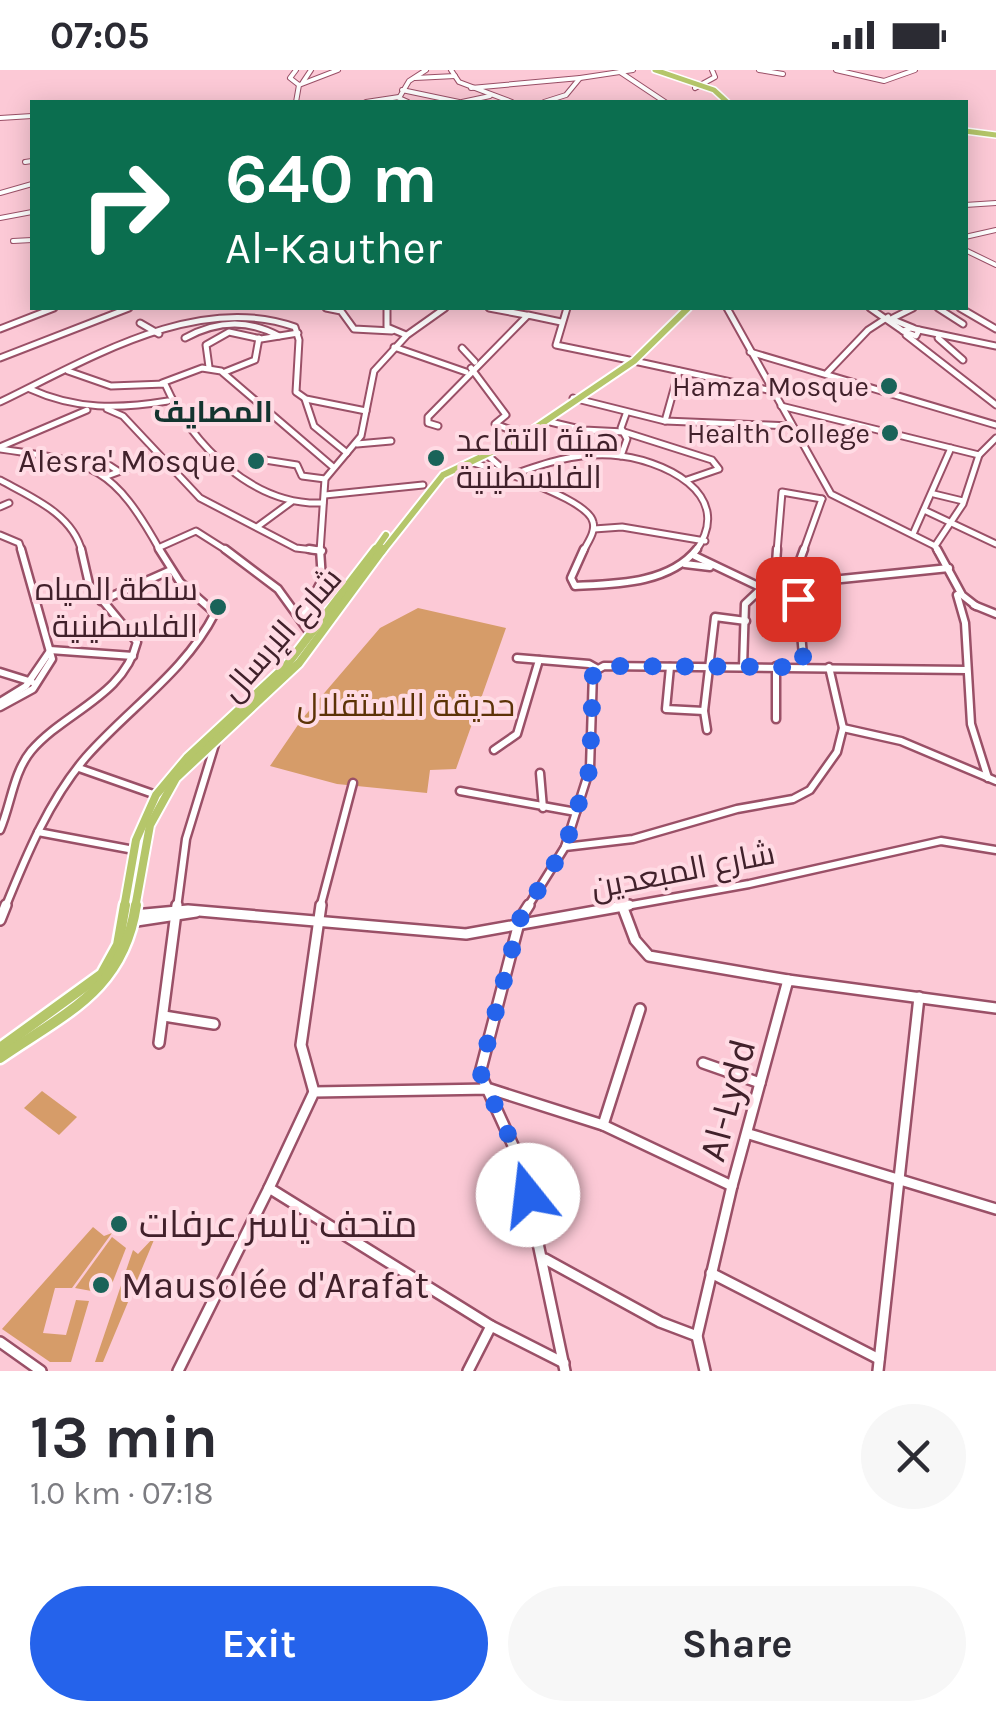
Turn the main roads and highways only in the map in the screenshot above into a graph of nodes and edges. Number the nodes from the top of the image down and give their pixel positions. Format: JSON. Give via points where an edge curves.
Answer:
{"nodes":[{"id":1,"x":652,"y":70,"type":"edge"},
{"id":2,"x":699,"y":86,"type":"junction"},
{"id":3,"x":722,"y":100,"type":"edge"},
{"id":4,"x":722,"y":100,"type":"edge"},
{"id":5,"x":968,"y":131,"type":"edge"},
{"id":6,"x":996,"y":136,"type":"edge"},
{"id":7,"x":684,"y":310,"type":"edge"},
{"id":8,"x":571,"y":398,"type":"junction"},
{"id":9,"x":127,"y":919,"type":"junction"},
{"id":10,"x":0,"y":1048,"type":"edge"},
{"id":11,"x":0,"y":1058,"type":"edge"}],
"edges":[{"from":1,"to":2,"type":"main road"},
{"from":1,"to":2,"type":"main road"},
{"from":2,"to":3,"type":"main road"},
{"from":2,"to":4,"type":"main road"},
{"from":5,"to":6,"type":"main road"},
{"from":7,"to":8,"type":"main road","name":"شارع الإرسال","via":[[632,360]]},
{"from":8,"to":9,"type":"main road","name":"شارع الإرسال","via":[[429,487],[344,607],[278,685],[176,778],[143,840]]},
{"from":8,"to":9,"type":"main road","name":"شارع الإرسال","via":[[423,485],[312,636],[187,758],[156,795],[134,850]]},
{"from":9,"to":10,"type":"main road","name":"شارع الإرسال","via":[[102,974]]},
{"from":9,"to":11,"type":"main road","name":"شارع الإرسال","via":[[120,960],[109,978]]}]}
